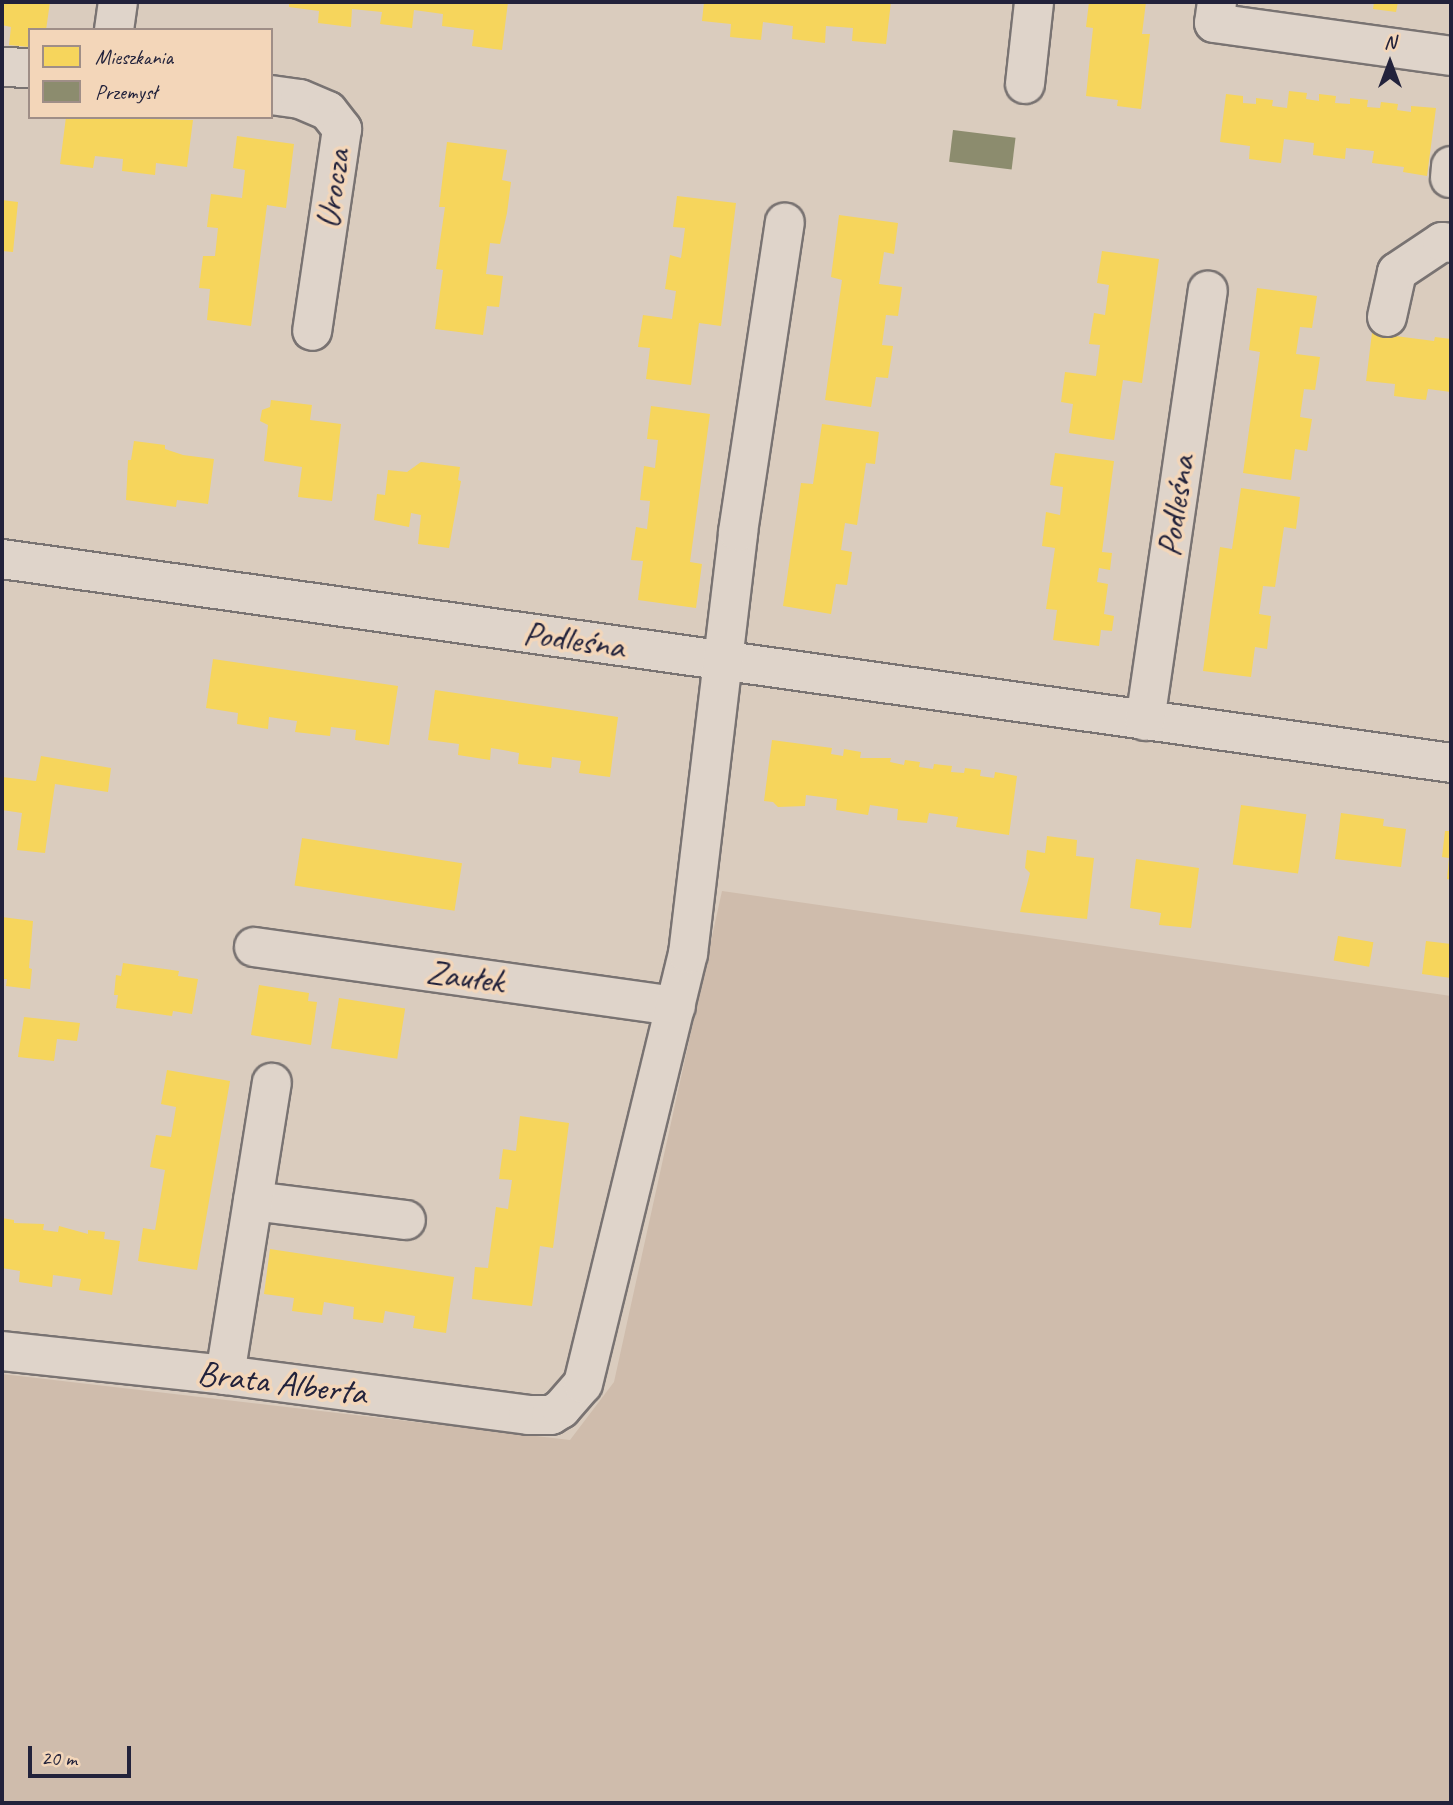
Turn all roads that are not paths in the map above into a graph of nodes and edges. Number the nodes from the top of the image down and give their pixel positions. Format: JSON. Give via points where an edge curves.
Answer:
{"nodes":[{"id":1,"x":118,"y":2,"type":"edge"},
{"id":2,"x":1034,"y":2,"type":"edge"},
{"id":3,"x":1217,"y":2,"type":"edge"},
{"id":4,"x":114,"y":28,"type":"edge"},
{"id":5,"x":1451,"y":56,"type":"edge"},
{"id":6,"x":2,"y":67,"type":"edge"},
{"id":7,"x":28,"y":68,"type":"edge"},
{"id":8,"x":1025,"y":84,"type":"dead end"},
{"id":9,"x":273,"y":95,"type":"edge"},
{"id":10,"x":785,"y":223,"type":"dead end"},
{"id":11,"x":1451,"y":243,"type":"edge"},
{"id":12,"x":1208,"y":291,"type":"dead end"},
{"id":13,"x":1387,"y":317,"type":"dead end"},
{"id":14,"x":312,"y":331,"type":"dead end"},
{"id":15,"x":2,"y":559,"type":"edge"},
{"id":16,"x":725,"y":661,"type":"junction"},
{"id":17,"x":1145,"y":721,"type":"junction"},
{"id":18,"x":1451,"y":764,"type":"edge"},
{"id":19,"x":254,"y":947,"type":"dead end"},
{"id":20,"x":676,"y":1006,"type":"junction"},
{"id":21,"x":272,"y":1083,"type":"dead end"},
{"id":22,"x":253,"y":1201,"type":"junction"},
{"id":23,"x":406,"y":1220,"type":"dead end"},
{"id":24,"x":2,"y":1351,"type":"edge"},
{"id":25,"x":225,"y":1375,"type":"junction"}],
"edges":[{"from":1,"to":4,"type":"street"},
{"from":2,"to":8,"type":"street"},
{"from":3,"to":5,"type":"street","via":[[1214,23]]},
{"from":6,"to":7,"type":"street"},
{"from":9,"to":14,"type":"street","name":"Urocza","via":[[300,99],[328,111],[342,129]]},
{"from":10,"to":16,"type":"street","via":[[738,532]]},
{"from":11,"to":13,"type":"street","via":[[1442,242],[1397,272]]},
{"from":12,"to":17,"type":"street","name":"Podleśna"},
{"from":15,"to":16,"type":"street","name":"Podleśna"},
{"from":16,"to":17,"type":"street","name":"Podleśna"},
{"from":16,"to":20,"type":"street","via":[[688,954]]},
{"from":17,"to":18,"type":"street","name":"Podleśna"},
{"from":19,"to":20,"type":"street","name":"Zaułek"},
{"from":20,"to":25,"type":"street","name":"Brata Alberta","via":[[583,1384],[561,1409],[551,1415],[528,1415]]},
{"from":21,"to":22,"type":"street"},
{"from":22,"to":23,"type":"street"},
{"from":22,"to":25,"type":"street"},
{"from":24,"to":25,"type":"street","name":"Brata Alberta"}]}
